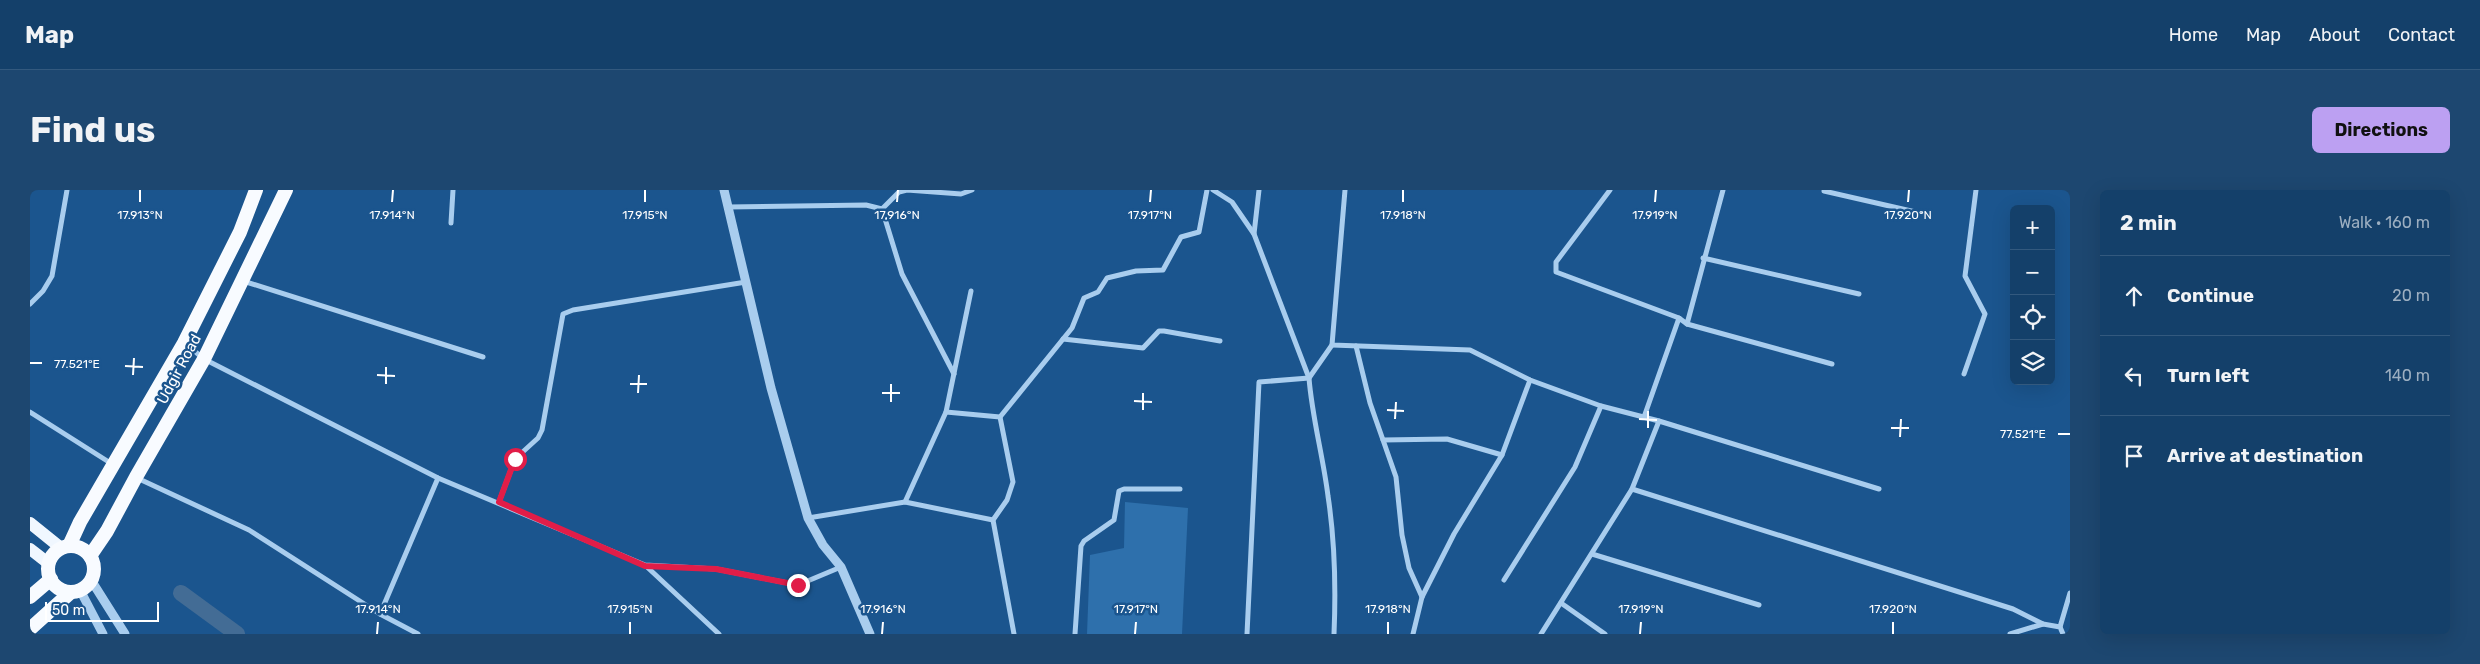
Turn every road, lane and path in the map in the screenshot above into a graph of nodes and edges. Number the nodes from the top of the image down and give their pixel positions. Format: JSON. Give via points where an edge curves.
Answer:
{"nodes":[{"id":1,"x":67,"y":190,"type":"edge"},
{"id":2,"x":256,"y":190,"type":"edge"},
{"id":3,"x":286,"y":190,"type":"edge"},
{"id":4,"x":453,"y":190,"type":"edge"},
{"id":5,"x":724,"y":190,"type":"edge"},
{"id":6,"x":972,"y":190,"type":"edge"},
{"id":7,"x":1207,"y":190,"type":"edge"},
{"id":8,"x":1213,"y":190,"type":"edge"},
{"id":9,"x":1259,"y":190,"type":"edge"},
{"id":10,"x":1346,"y":190,"type":"edge"},
{"id":11,"x":1610,"y":190,"type":"edge"},
{"id":12,"x":1722,"y":190,"type":"edge"},
{"id":13,"x":1823,"y":190,"type":"edge"},
{"id":14,"x":1976,"y":190,"type":"edge"},
{"id":15,"x":728,"y":207,"type":"junction"},
{"id":16,"x":882,"y":209,"type":"junction"},
{"id":17,"x":1920,"y":213,"type":"dead end"},
{"id":18,"x":451,"y":223,"type":"dead end"},
{"id":19,"x":1254,"y":234,"type":"junction"},
{"id":20,"x":1703,"y":258,"type":"junction"},
{"id":21,"x":243,"y":281,"type":"junction"},
{"id":22,"x":746,"y":282,"type":"junction"},
{"id":23,"x":971,"y":292,"type":"dead end"},
{"id":24,"x":1859,"y":294,"type":"dead end"},
{"id":25,"x":30,"y":304,"type":"edge"},
{"id":26,"x":1679,"y":318,"type":"junction"},
{"id":27,"x":1687,"y":324,"type":"junction"},
{"id":28,"x":1063,"y":339,"type":"junction"},
{"id":29,"x":1220,"y":341,"type":"dead end"},
{"id":30,"x":184,"y":342,"type":"junction"},
{"id":31,"x":1332,"y":345,"type":"junction"},
{"id":32,"x":1356,"y":346,"type":"junction"},
{"id":33,"x":482,"y":357,"type":"dead end"},
{"id":34,"x":204,"y":359,"type":"junction"},
{"id":35,"x":1832,"y":364,"type":"dead end"},
{"id":36,"x":954,"y":374,"type":"junction"},
{"id":37,"x":1964,"y":374,"type":"dead end"},
{"id":38,"x":1309,"y":378,"type":"junction"},
{"id":39,"x":1530,"y":380,"type":"junction"},
{"id":40,"x":1601,"y":406,"type":"junction"},
{"id":41,"x":30,"y":412,"type":"edge"},
{"id":42,"x":946,"y":412,"type":"junction"},
{"id":43,"x":1000,"y":417,"type":"junction"},
{"id":44,"x":1644,"y":417,"type":"junction"},
{"id":45,"x":1659,"y":421,"type":"junction"},
{"id":46,"x":1383,"y":440,"type":"junction"},
{"id":47,"x":1502,"y":455,"type":"junction"},
{"id":48,"x":114,"y":465,"type":"junction"},
{"id":49,"x":136,"y":477,"type":"junction"},
{"id":50,"x":438,"y":478,"type":"junction"},
{"id":51,"x":1180,"y":489,"type":"dead end"},
{"id":52,"x":1632,"y":489,"type":"junction"},
{"id":53,"x":1879,"y":489,"type":"dead end"},
{"id":54,"x":499,"y":502,"type":"junction"},
{"id":55,"x":905,"y":502,"type":"junction"},
{"id":56,"x":808,"y":518,"type":"junction"},
{"id":57,"x":993,"y":520,"type":"junction"},
{"id":58,"x":30,"y":523,"type":"edge"},
{"id":59,"x":65,"y":547,"type":"junction"},
{"id":60,"x":30,"y":548,"type":"edge"},
{"id":61,"x":1592,"y":554,"type":"junction"},
{"id":62,"x":90,"y":556,"type":"junction"},
{"id":63,"x":48,"y":564,"type":"junction"},
{"id":64,"x":645,"y":566,"type":"junction"},
{"id":65,"x":841,"y":566,"type":"junction"},
{"id":66,"x":51,"y":579,"type":"junction"},
{"id":67,"x":91,"y":580,"type":"junction"},
{"id":68,"x":1504,"y":580,"type":"dead end"},
{"id":69,"x":75,"y":591,"type":"junction"},
{"id":70,"x":2070,"y":592,"type":"edge"},
{"id":71,"x":30,"y":597,"type":"edge"},
{"id":72,"x":1422,"y":597,"type":"junction"},
{"id":73,"x":1561,"y":602,"type":"junction"},
{"id":74,"x":1759,"y":605,"type":"dead end"},
{"id":75,"x":380,"y":614,"type":"junction"},
{"id":76,"x":2043,"y":624,"type":"junction"},
{"id":77,"x":2060,"y":627,"type":"junction"},
{"id":78,"x":30,"y":629,"type":"edge"},
{"id":79,"x":103,"y":634,"type":"edge"},
{"id":80,"x":125,"y":634,"type":"edge"},
{"id":81,"x":418,"y":634,"type":"edge"},
{"id":82,"x":718,"y":634,"type":"edge"},
{"id":83,"x":870,"y":634,"type":"edge"},
{"id":84,"x":1014,"y":634,"type":"edge"},
{"id":85,"x":1075,"y":634,"type":"edge"},
{"id":86,"x":1247,"y":634,"type":"edge"},
{"id":87,"x":1334,"y":634,"type":"edge"},
{"id":88,"x":1413,"y":634,"type":"edge"},
{"id":89,"x":1541,"y":634,"type":"edge"},
{"id":90,"x":1605,"y":634,"type":"edge"},
{"id":91,"x":2010,"y":634,"type":"edge"},
{"id":92,"x":2062,"y":634,"type":"edge"}],
"edges":[{"from":1,"to":25,"type":"street","via":[[52,276]]},
{"from":2,"to":30,"type":"highway","name":"Udgir Road","via":[[240,232]]},
{"from":3,"to":21,"type":"highway","name":"Udgir Road"},
{"from":4,"to":18,"type":"street"},
{"from":5,"to":15,"type":"street"},
{"from":6,"to":16,"type":"street","via":[[961,194],[907,190],[899,192]]},
{"from":7,"to":28,"type":"street","via":[[1199,232],[1181,237],[1163,270],[1136,271],[1107,278],[1098,292],[1084,298],[1072,328]]},
{"from":8,"to":19,"type":"street","via":[[1232,202]]},
{"from":9,"to":19,"type":"street"},
{"from":10,"to":31,"type":"street"},
{"from":11,"to":26,"type":"street","via":[[1556,262],[1556,272]]},
{"from":12,"to":20,"type":"street"},
{"from":13,"to":17,"type":"street"},
{"from":14,"to":37,"type":"street","via":[[1965,276],[1985,314]]},
{"from":15,"to":16,"type":"street","via":[[866,205]]},
{"from":15,"to":22,"type":"street"},
{"from":16,"to":36,"type":"street","via":[[902,274]]},
{"from":19,"to":38,"type":"street"},
{"from":20,"to":24,"type":"street"},
{"from":20,"to":27,"type":"street"},
{"from":21,"to":33,"type":"street"},
{"from":21,"to":34,"type":"highway","name":"Udgir Road"},
{"from":22,"to":54,"type":"street","via":[[563,314],[542,430],[538,438],[515,459]]},
{"from":22,"to":56,"type":"street","via":[[771,388]]},
{"from":23,"to":36,"type":"street"},
{"from":26,"to":27,"type":"street"},
{"from":26,"to":44,"type":"street"},
{"from":27,"to":35,"type":"street"},
{"from":28,"to":29,"type":"street","via":[[1142,348],[1158,331],[1164,331]]},
{"from":28,"to":43,"type":"street"},
{"from":30,"to":34,"type":"street"},
{"from":30,"to":48,"type":"highway","name":"Udgir Road"},
{"from":31,"to":32,"type":"street"},
{"from":31,"to":38,"type":"street"},
{"from":32,"to":39,"type":"street","via":[[1470,350]]},
{"from":32,"to":46,"type":"street"},
{"from":34,"to":49,"type":"highway","name":"Udgir Road"},
{"from":34,"to":50,"type":"street"},
{"from":36,"to":42,"type":"street"},
{"from":38,"to":86,"type":"street","via":[[1259,382]]},
{"from":38,"to":87,"type":"street","via":[[1335,560]]},
{"from":39,"to":40,"type":"street"},
{"from":39,"to":47,"type":"street"},
{"from":40,"to":44,"type":"street"},
{"from":40,"to":68,"type":"street","via":[[1575,467]]},
{"from":41,"to":48,"type":"street"},
{"from":42,"to":43,"type":"street"},
{"from":42,"to":55,"type":"street"},
{"from":43,"to":57,"type":"street","via":[[1013,482],[1007,500]]},
{"from":44,"to":45,"type":"street"},
{"from":45,"to":52,"type":"street"},
{"from":45,"to":53,"type":"street"},
{"from":46,"to":47,"type":"street","via":[[1447,439]]},
{"from":46,"to":72,"type":"street","via":[[1396,477],[1409,568]]},
{"from":47,"to":72,"type":"street","via":[[1454,534]]},
{"from":48,"to":59,"type":"highway","name":"Udgir Road"},
{"from":49,"to":62,"type":"highway","name":"Udgir Road"},
{"from":49,"to":75,"type":"street","via":[[249,530]]},
{"from":50,"to":54,"type":"street"},
{"from":50,"to":75,"type":"street"},
{"from":51,"to":85,"type":"street","via":[[1119,491],[1114,520],[1081,546]]},
{"from":52,"to":61,"type":"street"},
{"from":52,"to":76,"type":"street","via":[[2013,609]]},
{"from":54,"to":64,"type":"street"},
{"from":55,"to":56,"type":"street"},
{"from":55,"to":57,"type":"street"},
{"from":56,"to":65,"type":"street","via":[[823,545]]},
{"from":57,"to":84,"type":"street"},
{"from":58,"to":59,"type":"main road"},
{"from":59,"to":62,"type":"highway","via":[[77,546]]},
{"from":59,"to":63,"type":"highway","via":[[51,557]]},
{"from":60,"to":63,"type":"main road"},
{"from":61,"to":73,"type":"street"},
{"from":61,"to":74,"type":"street"},
{"from":62,"to":67,"type":"highway","via":[[93,564]]},
{"from":63,"to":66,"type":"highway"},
{"from":64,"to":65,"type":"street","via":[[716,569],[798,585]]},
{"from":64,"to":82,"type":"street"},
{"from":65,"to":83,"type":"street"},
{"from":66,"to":69,"type":"highway","via":[[58,588]]},
{"from":66,"to":71,"type":"highway"},
{"from":67,"to":69,"type":"highway"},
{"from":67,"to":80,"type":"street"},
{"from":69,"to":78,"type":"highway"},
{"from":69,"to":79,"type":"street"},
{"from":70,"to":77,"type":"street"},
{"from":72,"to":88,"type":"street"},
{"from":73,"to":89,"type":"street"},
{"from":73,"to":90,"type":"street"},
{"from":75,"to":81,"type":"street"},
{"from":76,"to":77,"type":"street"},
{"from":76,"to":91,"type":"street"},
{"from":77,"to":92,"type":"street"}]}
